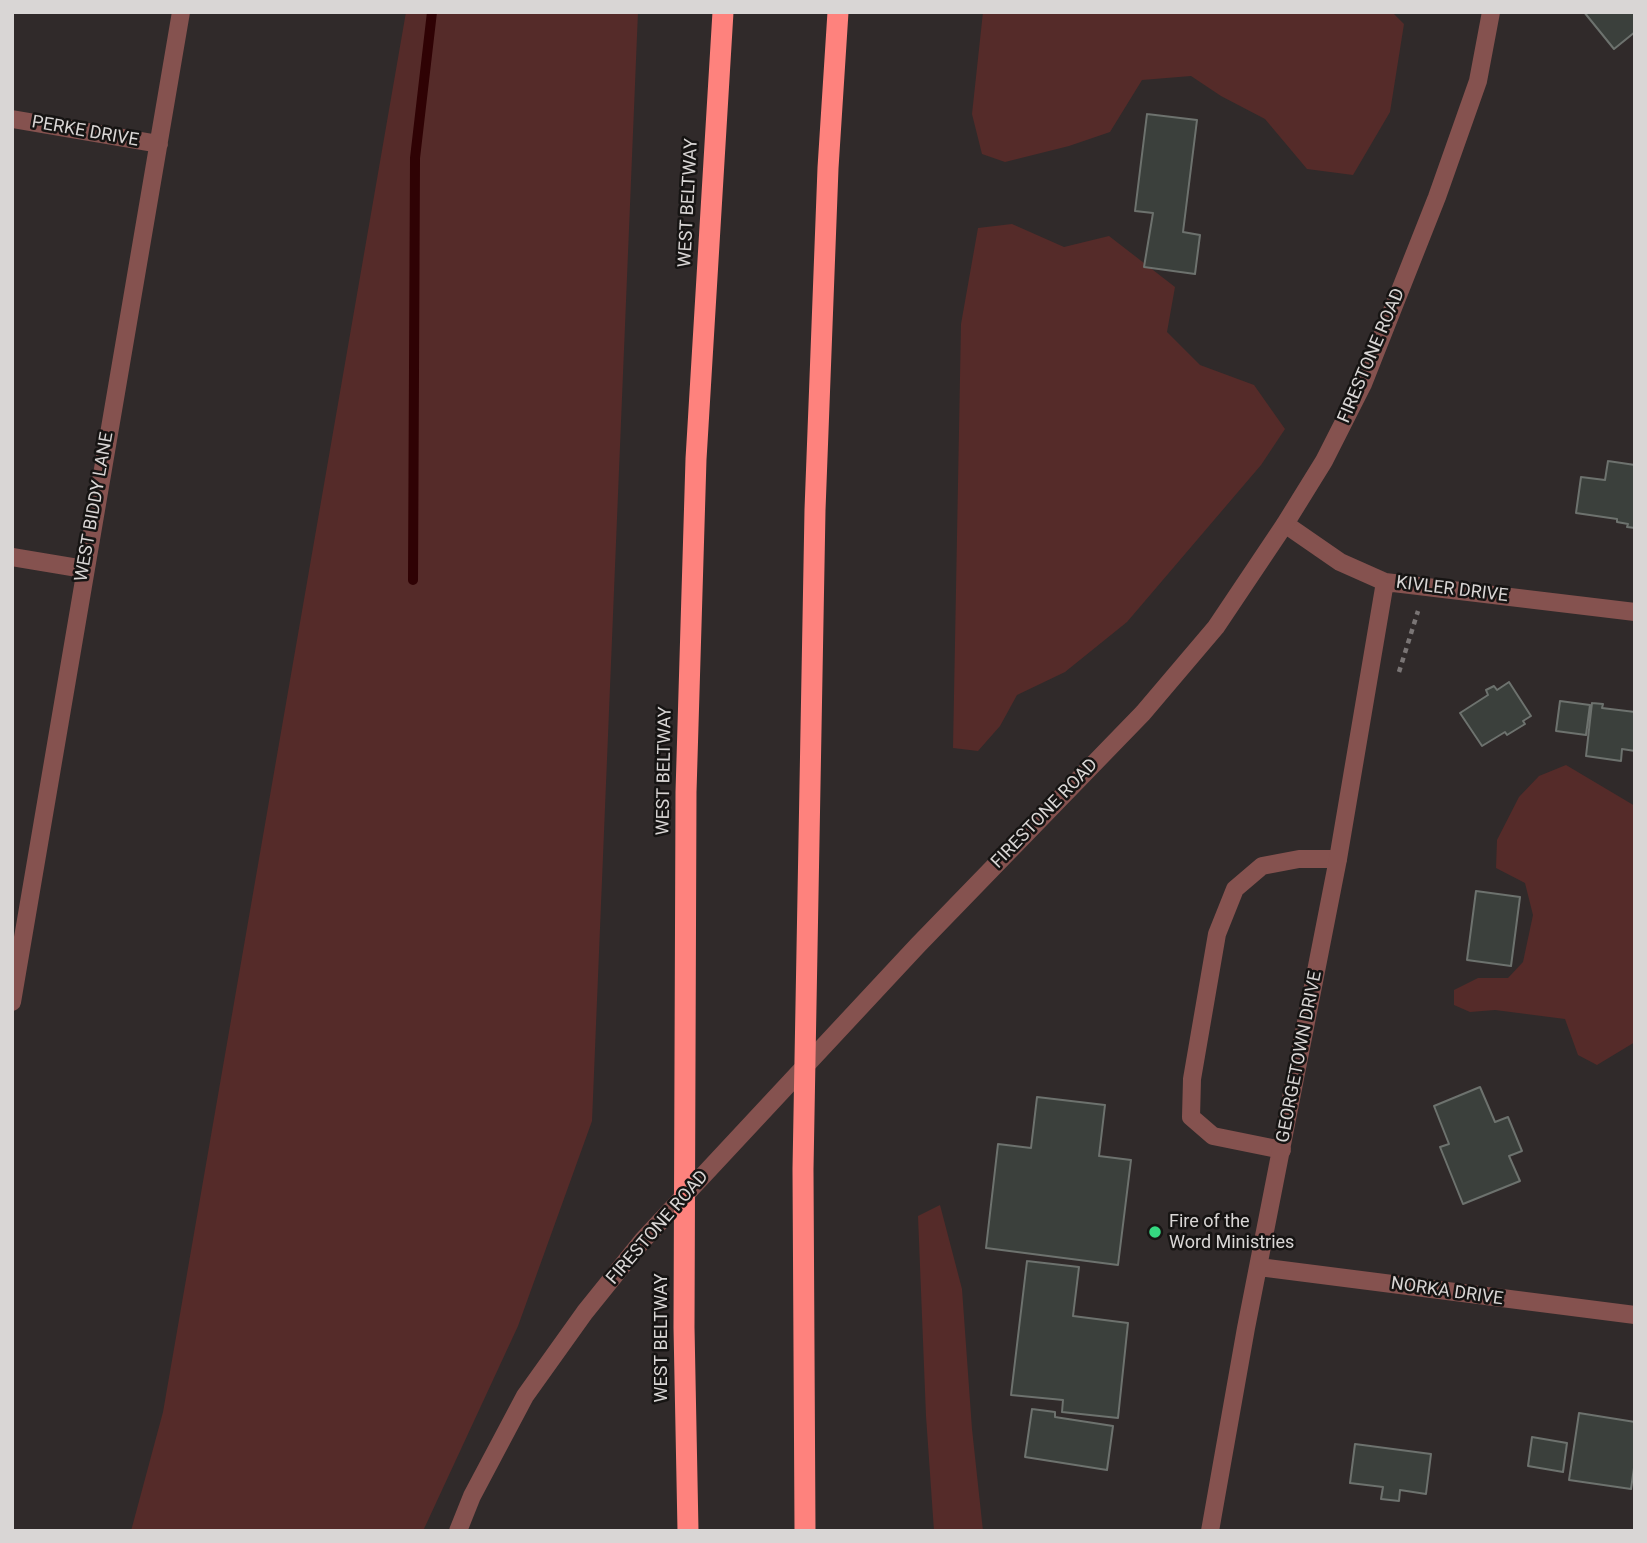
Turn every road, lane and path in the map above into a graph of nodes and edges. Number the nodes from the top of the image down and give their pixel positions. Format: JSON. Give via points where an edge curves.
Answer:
{"nodes":[{"id":1,"x":181,"y":12,"type":"edge"},
{"id":2,"x":723,"y":12,"type":"edge"},
{"id":3,"x":838,"y":12,"type":"edge"},
{"id":4,"x":1491,"y":12,"type":"edge"},
{"id":5,"x":12,"y":119,"type":"edge"},
{"id":6,"x":159,"y":144,"type":"junction"},
{"id":7,"x":1285,"y":524,"type":"junction"},
{"id":8,"x":12,"y":557,"type":"edge"},
{"id":9,"x":84,"y":569,"type":"junction"},
{"id":10,"x":1385,"y":582,"type":"junction"},
{"id":11,"x":1635,"y":612,"type":"edge"},
{"id":12,"x":1338,"y":859,"type":"junction"},
{"id":13,"x":12,"y":1002,"type":"edge"},
{"id":14,"x":1282,"y":1150,"type":"junction"},
{"id":15,"x":1259,"y":1267,"type":"junction"},
{"id":16,"x":1635,"y":1315,"type":"edge"},
{"id":17,"x":458,"y":1531,"type":"edge"},
{"id":18,"x":688,"y":1531,"type":"edge"},
{"id":19,"x":805,"y":1531,"type":"edge"},
{"id":20,"x":1210,"y":1531,"type":"edge"}],
"edges":[{"from":1,"to":6,"type":"street","name":"WEST BIDDY LANE"},
{"from":2,"to":18,"type":"highway","name":"WEST BELTWAY","via":[[696,459],[686,792]]},
{"from":3,"to":19,"type":"highway","via":[[815,510],[803,1169]]},
{"from":4,"to":7,"type":"street","name":"FIRESTONE ROAD","via":[[1478,81],[1391,315],[1363,384]]},
{"from":5,"to":6,"type":"street","name":"PERKE DRIVE"},
{"from":6,"to":9,"type":"street","name":"WEST BIDDY LANE"},
{"from":7,"to":10,"type":"street","name":"KIVLER DRIVE","via":[[1340,562]]},
{"from":7,"to":17,"type":"street","name":"FIRESTONE ROAD","via":[[1216,627],[1143,713],[918,945],[643,1240],[525,1396]]},
{"from":8,"to":9,"type":"street"},
{"from":9,"to":13,"type":"street","name":"WEST BIDDY LANE"},
{"from":10,"to":11,"type":"street","name":"KIVLER DRIVE"},
{"from":10,"to":12,"type":"street","name":"GEORGETOWN DRIVE"},
{"from":12,"to":14,"type":"street","name":"GEORGETOWN DRIVE"},
{"from":12,"to":14,"type":"street","via":[[1299,859],[1262,866],[1236,889],[1217,934],[1192,1079],[1191,1117],[1213,1136]]},
{"from":14,"to":15,"type":"street","name":"GEORGETOWN DRIVE"},
{"from":15,"to":16,"type":"street","name":"NORKA DRIVE"},
{"from":15,"to":20,"type":"street","name":"GEORGETOWN DRIVE"}]}
